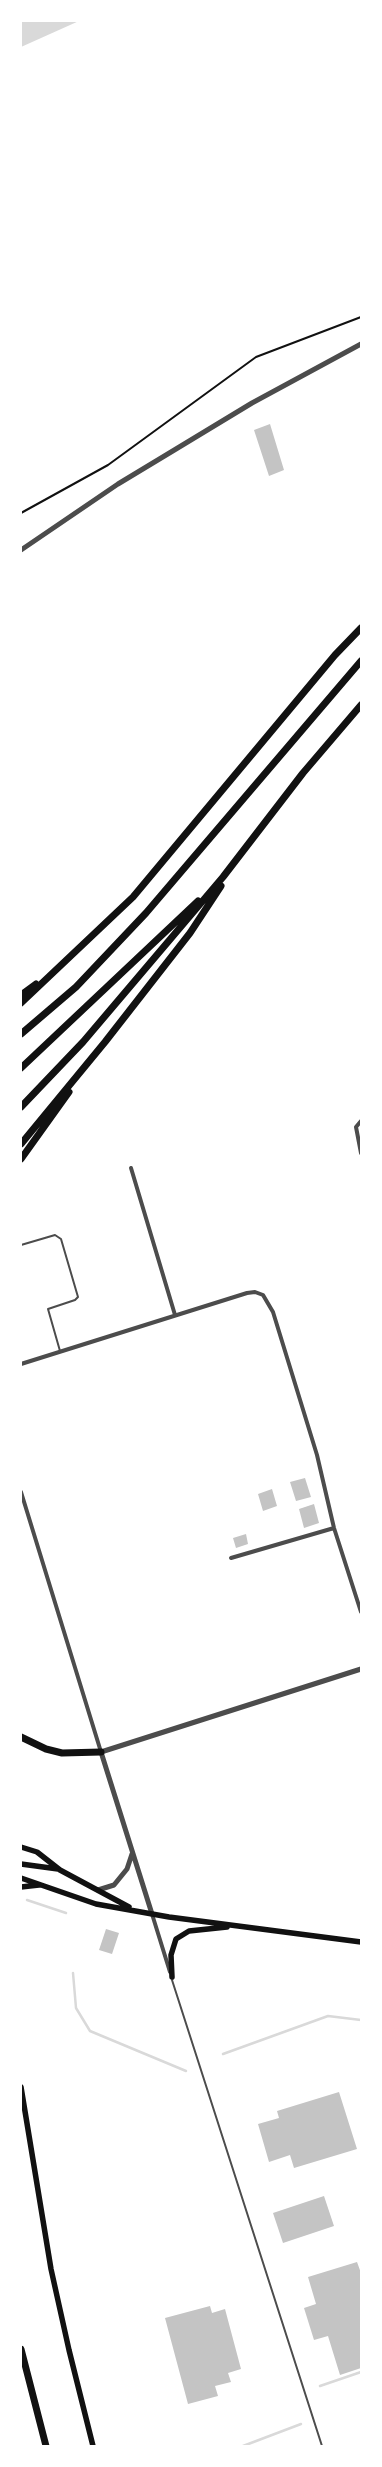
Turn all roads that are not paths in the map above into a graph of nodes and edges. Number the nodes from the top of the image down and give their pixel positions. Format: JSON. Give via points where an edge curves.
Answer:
{"nodes":[{"id":1,"x":361,"y":344,"type":"edge"},
{"id":2,"x":21,"y":550,"type":"edge"},
{"id":3,"x":361,"y":628,"type":"edge"},
{"id":4,"x":361,"y":661,"type":"edge"},
{"id":5,"x":361,"y":705,"type":"edge"},
{"id":6,"x":257,"y":831,"type":"junction"},
{"id":7,"x":223,"y":877,"type":"junction"},
{"id":8,"x":61,"y":967,"type":"junction"},
{"id":9,"x":21,"y":995,"type":"edge"},
{"id":10,"x":21,"y":1003,"type":"edge"},
{"id":11,"x":21,"y":1034,"type":"edge"},
{"id":12,"x":105,"y":1042,"type":"junction"},
{"id":13,"x":21,"y":1068,"type":"edge"},
{"id":14,"x":21,"y":1106,"type":"edge"},
{"id":15,"x":361,"y":1121,"type":"edge"},
{"id":16,"x":21,"y":1144,"type":"edge"},
{"id":17,"x":361,"y":1152,"type":"edge"},
{"id":18,"x":21,"y":1159,"type":"edge"},
{"id":19,"x":131,"y":1168,"type":"dead end"},
{"id":20,"x":21,"y":1245,"type":"edge"},
{"id":21,"x":175,"y":1315,"type":"junction"},
{"id":22,"x":60,"y":1351,"type":"junction"},
{"id":23,"x":21,"y":1364,"type":"edge"},
{"id":24,"x":21,"y":1492,"type":"edge"},
{"id":25,"x":334,"y":1528,"type":"junction"},
{"id":26,"x":231,"y":1558,"type":"dead end"},
{"id":27,"x":361,"y":1612,"type":"edge"},
{"id":28,"x":361,"y":1669,"type":"edge"},
{"id":29,"x":21,"y":1737,"type":"edge"},
{"id":30,"x":101,"y":1752,"type":"junction"},
{"id":31,"x":21,"y":1847,"type":"edge"},
{"id":32,"x":132,"y":1854,"type":"junction"},
{"id":33,"x":21,"y":1864,"type":"edge"},
{"id":34,"x":60,"y":1870,"type":"junction"},
{"id":35,"x":21,"y":1878,"type":"edge"},
{"id":36,"x":46,"y":1886,"type":"junction"},
{"id":37,"x":21,"y":1887,"type":"edge"},
{"id":38,"x":98,"y":1890,"type":"junction"},
{"id":39,"x":133,"y":1909,"type":"junction"},
{"id":40,"x":152,"y":1914,"type":"junction"},
{"id":41,"x":241,"y":1926,"type":"junction"},
{"id":42,"x":361,"y":1942,"type":"edge"},
{"id":43,"x":172,"y":1977,"type":"junction"},
{"id":44,"x":21,"y":2087,"type":"edge"},
{"id":45,"x":21,"y":2348,"type":"edge"},
{"id":46,"x":46,"y":2446,"type":"edge"},
{"id":47,"x":93,"y":2446,"type":"edge"},
{"id":48,"x":322,"y":2446,"type":"edge"}],
"edges":[{"from":1,"to":2,"type":"street","via":[[252,403],[118,484]]},
{"from":3,"to":8,"type":"highway","via":[[133,897]]},
{"from":4,"to":11,"type":"highway","via":[[146,913],[76,987]]},
{"from":5,"to":6,"type":"highway"},
{"from":6,"to":7,"type":"highway"},
{"from":6,"to":12,"type":"highway","via":[[190,933]]},
{"from":7,"to":13,"type":"highway"},
{"from":7,"to":14,"type":"highway","via":[[83,1042]]},
{"from":8,"to":9,"type":"highway"},
{"from":8,"to":10,"type":"highway"},
{"from":12,"to":16,"type":"highway"},
{"from":12,"to":18,"type":"highway"},
{"from":15,"to":17,"type":"street","via":[[356,1127]]},
{"from":19,"to":21,"type":"street"},
{"from":20,"to":22,"type":"lane","via":[[58,1235],[78,1297],[48,1309]]},
{"from":21,"to":22,"type":"street"},
{"from":21,"to":25,"type":"street","via":[[247,1293],[263,1295],[272,1312],[317,1455]]},
{"from":22,"to":23,"type":"street"},
{"from":24,"to":30,"type":"street"},
{"from":25,"to":26,"type":"street"},
{"from":25,"to":27,"type":"street"},
{"from":28,"to":30,"type":"street"},
{"from":29,"to":30,"type":"highway","via":[[46,1749],[62,1752]]},
{"from":30,"to":32,"type":"street"},
{"from":31,"to":34,"type":"main road","via":[[37,1852]]},
{"from":32,"to":38,"type":"street","via":[[128,1869],[114,1885]]},
{"from":32,"to":40,"type":"street"},
{"from":33,"to":34,"type":"main road"},
{"from":34,"to":38,"type":"main road"},
{"from":35,"to":36,"type":"main road"},
{"from":36,"to":37,"type":"main road"},
{"from":36,"to":39,"type":"main road","via":[[94,1904]]},
{"from":38,"to":39,"type":"main road"},
{"from":39,"to":40,"type":"main road"},
{"from":40,"to":41,"type":"main road"},
{"from":40,"to":43,"type":"street"},
{"from":41,"to":42,"type":"main road"},
{"from":41,"to":43,"type":"main road","via":[[189,1931],[176,1939],[171,1955]]},
{"from":43,"to":48,"type":"lane"},
{"from":44,"to":47,"type":"main road","via":[[52,2269]]},
{"from":45,"to":46,"type":"highway"}]}
